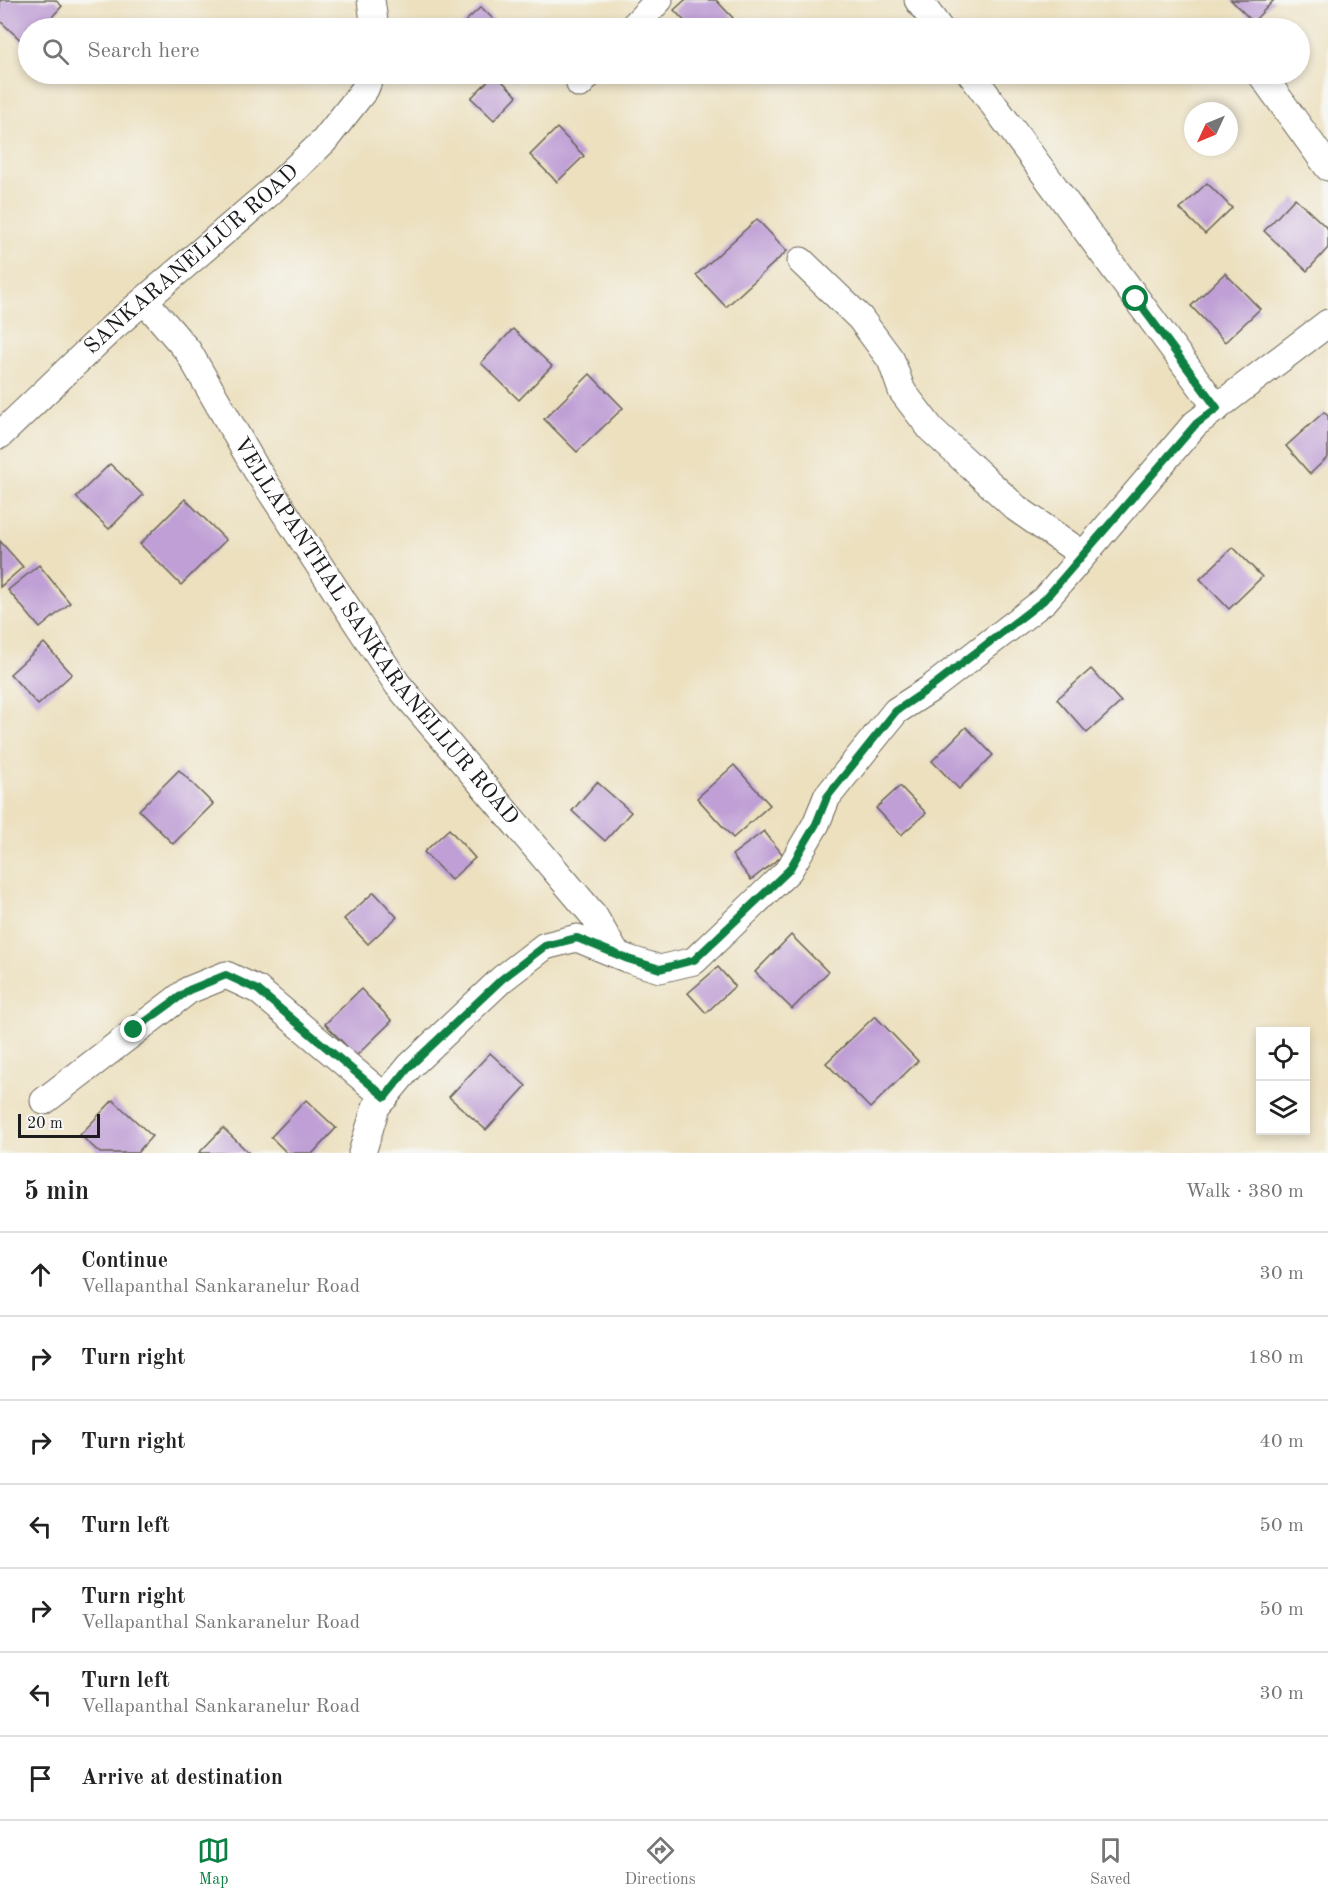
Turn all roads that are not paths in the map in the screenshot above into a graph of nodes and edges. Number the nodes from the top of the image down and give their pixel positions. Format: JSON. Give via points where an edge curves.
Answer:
{"nodes":[{"id":1,"x":372,"y":0,"type":"edge"},
{"id":2,"x":659,"y":0,"type":"edge"},
{"id":3,"x":918,"y":0,"type":"edge"},
{"id":4,"x":374,"y":18,"type":"edge"},
{"id":5,"x":642,"y":18,"type":"edge"},
{"id":6,"x":932,"y":18,"type":"edge"},
{"id":7,"x":367,"y":84,"type":"edge"},
{"id":8,"x":978,"y":84,"type":"edge"},
{"id":9,"x":1268,"y":84,"type":"edge"},
{"id":10,"x":1328,"y":167,"type":"edge"},
{"id":11,"x":801,"y":261,"type":"dead end"},
{"id":12,"x":145,"y":301,"type":"junction"},
{"id":13,"x":1328,"y":323,"type":"edge"},
{"id":14,"x":1217,"y":408,"type":"junction"},
{"id":15,"x":0,"y":435,"type":"edge"},
{"id":16,"x":1082,"y":554,"type":"junction"},
{"id":17,"x":616,"y":954,"type":"junction"},
{"id":18,"x":385,"y":1097,"type":"junction"},
{"id":19,"x":44,"y":1101,"type":"dead end"},
{"id":20,"x":362,"y":1153,"type":"edge"}],
"edges":[{"from":1,"to":4,"type":"street"},
{"from":2,"to":5,"type":"street"},
{"from":3,"to":6,"type":"street"},
{"from":7,"to":12,"type":"street","name":"SANKARANELLUR ROAD","via":[[324,141]]},
{"from":8,"to":14,"type":"street"},
{"from":9,"to":10,"type":"street"},
{"from":11,"to":16,"type":"street","via":[[860,318],[891,360],[902,391],[931,429],[1016,508]]},
{"from":12,"to":15,"type":"street","name":"SANKARANELLUR ROAD"},
{"from":12,"to":17,"type":"street","name":"VELLAPANTHAL SANKARANELLUR ROAD","via":[[188,351],[256,469],[398,685],[594,916]]},
{"from":13,"to":14,"type":"street"},
{"from":14,"to":16,"type":"street","via":[[1196,424]]},
{"from":16,"to":17,"type":"street","via":[[1044,600],[896,711],[827,797],[789,870],[694,960],[660,969]]},
{"from":17,"to":18,"type":"street","via":[[577,938],[545,946],[502,979],[410,1066]]},
{"from":18,"to":19,"type":"street","via":[[258,990],[226,975],[189,990]]},
{"from":18,"to":20,"type":"street","via":[[376,1107]]}]}
